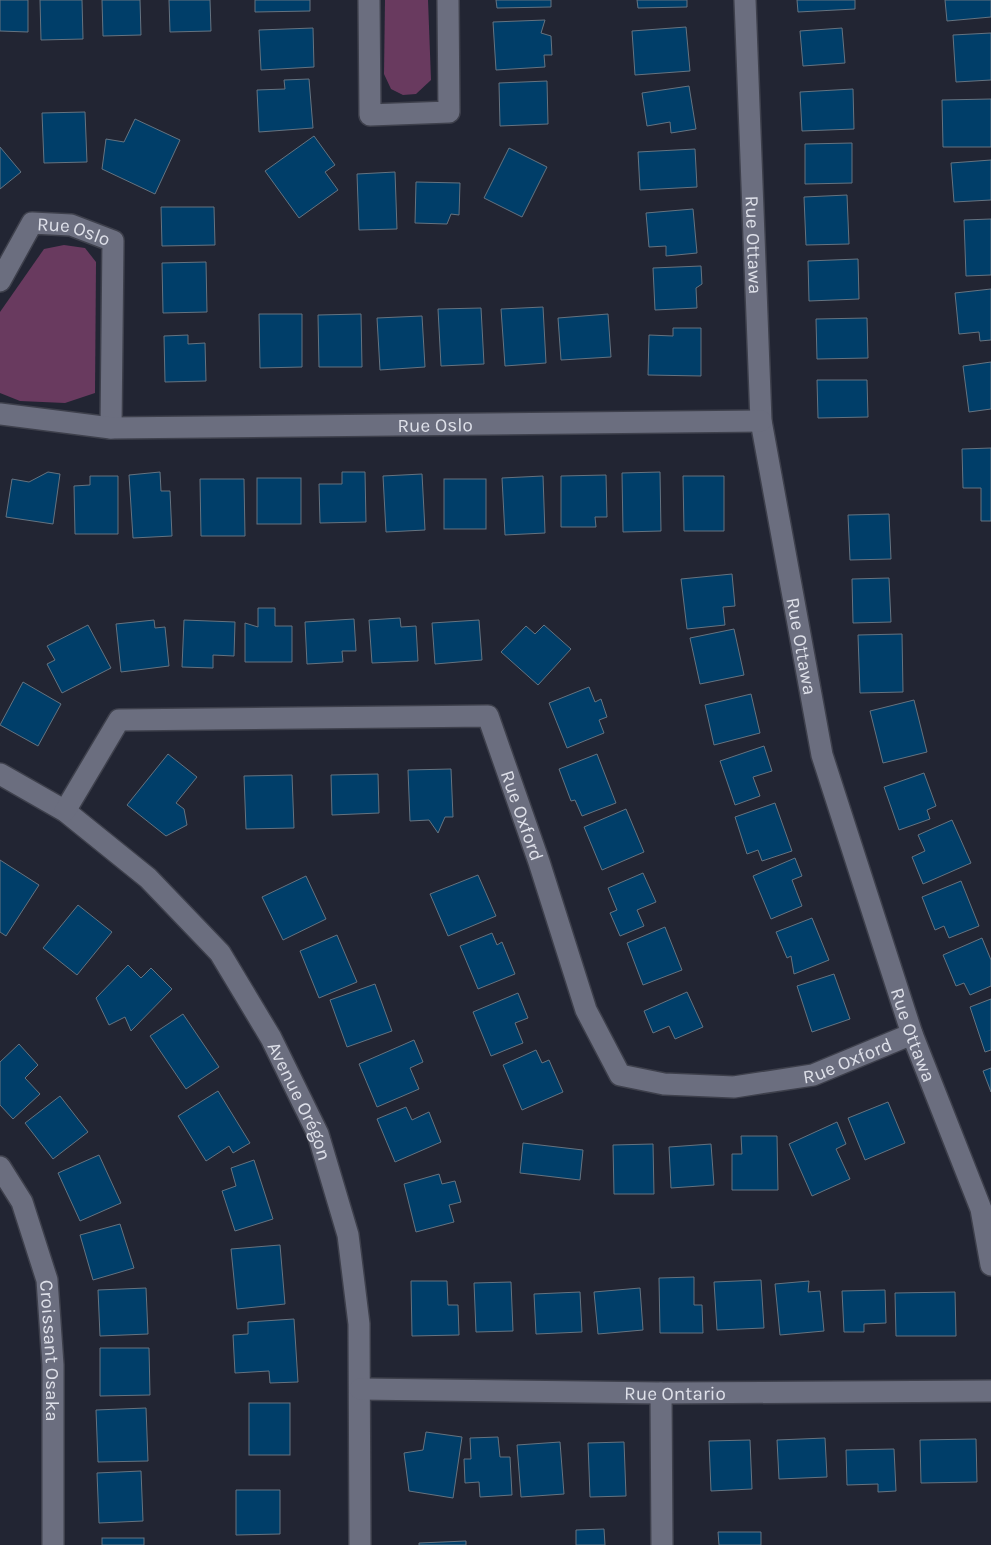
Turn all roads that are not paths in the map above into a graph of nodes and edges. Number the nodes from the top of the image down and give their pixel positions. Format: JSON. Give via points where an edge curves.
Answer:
{"nodes":[{"id":1,"x":369,"y":0,"type":"edge"},
{"id":2,"x":448,"y":0,"type":"edge"},
{"id":3,"x":745,"y":0,"type":"edge"},
{"id":4,"x":0,"y":281,"type":"edge"},
{"id":5,"x":0,"y":414,"type":"edge"},
{"id":6,"x":761,"y":421,"type":"junction"},
{"id":7,"x":111,"y":428,"type":"junction"},
{"id":8,"x":0,"y":774,"type":"edge"},
{"id":9,"x":66,"y":811,"type":"junction"},
{"id":10,"x":912,"y":1034,"type":"junction"},
{"id":11,"x":0,"y":1167,"type":"edge"},
{"id":12,"x":991,"y":1265,"type":"edge"},
{"id":13,"x":360,"y":1388,"type":"junction"},
{"id":14,"x":991,"y":1391,"type":"edge"},
{"id":15,"x":661,"y":1393,"type":"junction"},
{"id":16,"x":53,"y":1545,"type":"edge"},
{"id":17,"x":360,"y":1545,"type":"edge"},
{"id":18,"x":662,"y":1545,"type":"edge"}],
"edges":[{"from":1,"to":2,"type":"street","via":[[370,115],[449,112]]},
{"from":3,"to":6,"type":"street","name":"Rue Ottawa"},
{"from":4,"to":7,"type":"street","name":"Rue Oslo","via":[[32,223],[71,225],[113,241]]},
{"from":5,"to":7,"type":"street","name":"Rue Oslo"},
{"from":6,"to":7,"type":"street","name":"Rue Oslo"},
{"from":6,"to":10,"type":"street","name":"Rue Ottawa","via":[[822,755]]},
{"from":8,"to":9,"type":"street","name":"Avenue Orégon"},
{"from":9,"to":10,"type":"street","name":"Rue Oxford","via":[[119,720],[488,716],[586,1010],[620,1075],[664,1084],[734,1087],[813,1075]]},
{"from":9,"to":13,"type":"street","name":"Avenue Orégon","via":[[148,878],[220,953],[271,1038],[318,1134],[348,1235],[359,1324]]},
{"from":10,"to":12,"type":"street","name":"Rue Ottawa","via":[[981,1209]]},
{"from":11,"to":16,"type":"street","name":"Croissant Osaka","via":[[22,1202],[47,1280],[53,1365]]},
{"from":13,"to":15,"type":"street","name":"Rue Ontario"},
{"from":13,"to":17,"type":"street","name":"Avenue Orégon"},
{"from":14,"to":15,"type":"street","name":"Rue Ontario"},
{"from":15,"to":18,"type":"street"}]}
